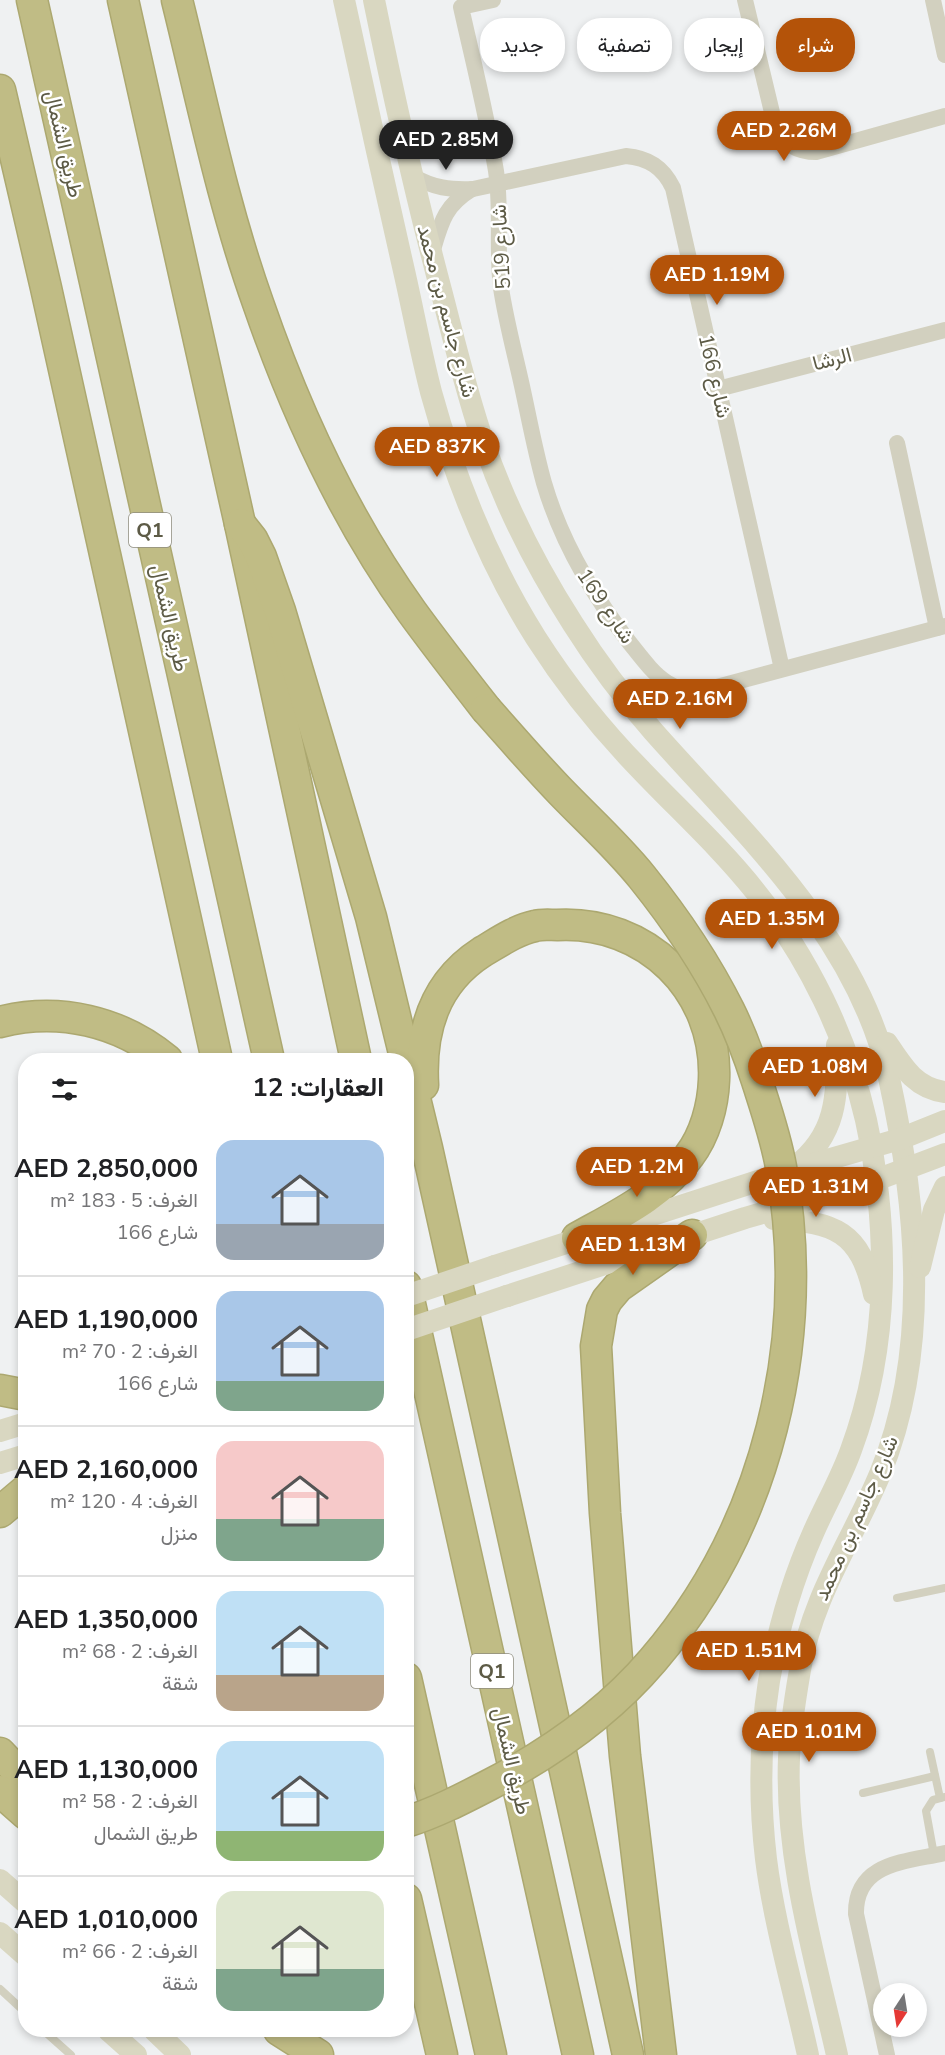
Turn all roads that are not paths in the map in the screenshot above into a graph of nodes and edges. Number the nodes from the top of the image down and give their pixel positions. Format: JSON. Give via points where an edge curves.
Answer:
{"nodes":[{"id":1,"x":32,"y":0,"type":"edge"},
{"id":2,"x":123,"y":0,"type":"edge"},
{"id":3,"x":177,"y":0,"type":"edge"},
{"id":4,"x":344,"y":0,"type":"edge"},
{"id":5,"x":374,"y":0,"type":"edge"},
{"id":6,"x":493,"y":0,"type":"edge"},
{"id":7,"x":746,"y":0,"type":"edge"},
{"id":8,"x":933,"y":0,"type":"edge"},
{"id":9,"x":460,"y":3,"type":"edge"},
{"id":10,"x":945,"y":55,"type":"edge"},
{"id":11,"x":0,"y":90,"type":"edge"},
{"id":12,"x":945,"y":116,"type":"edge"},
{"id":13,"x":413,"y":176,"type":"junction"},
{"id":14,"x":498,"y":183,"type":"junction"},
{"id":15,"x":473,"y":189,"type":"junction"},
{"id":16,"x":432,"y":255,"type":"junction"},
{"id":17,"x":945,"y":330,"type":"edge"},
{"id":18,"x":718,"y":388,"type":"junction"},
{"id":19,"x":897,"y":443,"type":"dead end"},
{"id":20,"x":537,"y":452,"type":"joint"},
{"id":21,"x":240,"y":524,"type":"junction"},
{"id":22,"x":941,"y":627,"type":"edge"},
{"id":23,"x":782,"y":669,"type":"junction"},
{"id":24,"x":0,"y":1022,"type":"edge"},
{"id":25,"x":872,"y":1024,"type":"junction"},
{"id":26,"x":837,"y":1030,"type":"junction"},
{"id":27,"x":157,"y":1053,"type":"edge"},
{"id":28,"x":215,"y":1053,"type":"edge"},
{"id":29,"x":267,"y":1053,"type":"edge"},
{"id":30,"x":354,"y":1053,"type":"edge"},
{"id":31,"x":404,"y":1053,"type":"edge"},
{"id":32,"x":945,"y":1092,"type":"edge"},
{"id":33,"x":414,"y":1094,"type":"edge"},
{"id":34,"x":945,"y":1121,"type":"edge"},
{"id":35,"x":900,"y":1139,"type":"junction"},
{"id":36,"x":427,"y":1148,"type":"junction"},
{"id":37,"x":871,"y":1148,"type":"junction"},
{"id":38,"x":945,"y":1154,"type":"edge"},
{"id":39,"x":905,"y":1169,"type":"junction"},
{"id":40,"x":792,"y":1170,"type":"junction"},
{"id":41,"x":876,"y":1180,"type":"junction"},
{"id":42,"x":945,"y":1187,"type":"edge"},
{"id":43,"x":746,"y":1218,"type":"junction"},
{"id":44,"x":692,"y":1235,"type":"junction"},
{"id":45,"x":577,"y":1238,"type":"junction"},
{"id":46,"x":913,"y":1292,"type":"junction"},
{"id":47,"x":414,"y":1293,"type":"edge"},
{"id":48,"x":879,"y":1320,"type":"junction"},
{"id":49,"x":414,"y":1322,"type":"edge"},
{"id":50,"x":414,"y":1327,"type":"edge"},
{"id":51,"x":0,"y":1390,"type":"edge"},
{"id":52,"x":18,"y":1393,"type":"edge"},
{"id":53,"x":18,"y":1425,"type":"edge"},
{"id":54,"x":0,"y":1431,"type":"edge"},
{"id":55,"x":18,"y":1457,"type":"edge"},
{"id":56,"x":0,"y":1463,"type":"edge"},
{"id":57,"x":18,"y":1497,"type":"edge"},
{"id":58,"x":0,"y":1512,"type":"edge"},
{"id":59,"x":945,"y":1588,"type":"edge"},
{"id":60,"x":897,"y":1599,"type":"dead end"},
{"id":61,"x":414,"y":1713,"type":"edge"},
{"id":62,"x":930,"y":1752,"type":"dead end"},
{"id":63,"x":0,"y":1753,"type":"edge"},
{"id":64,"x":18,"y":1772,"type":"edge"},
{"id":65,"x":935,"y":1776,"type":"junction"},
{"id":66,"x":0,"y":1791,"type":"edge"},
{"id":67,"x":863,"y":1793,"type":"dead end"},
{"id":68,"x":942,"y":1797,"type":"edge"},
{"id":69,"x":18,"y":1807,"type":"edge"},
{"id":70,"x":0,"y":1810,"type":"edge"},
{"id":71,"x":18,"y":1816,"type":"edge"},
{"id":72,"x":414,"y":1819,"type":"edge"},
{"id":73,"x":940,"y":1854,"type":"edge"},
{"id":74,"x":0,"y":1880,"type":"edge"},
{"id":75,"x":18,"y":1896,"type":"edge"},
{"id":76,"x":0,"y":1933,"type":"edge"},
{"id":77,"x":414,"y":1934,"type":"edge"},
{"id":78,"x":18,"y":1949,"type":"edge"},
{"id":79,"x":0,"y":1989,"type":"edge"},
{"id":80,"x":18,"y":2006,"type":"edge"},
{"id":81,"x":51,"y":2037,"type":"edge"},
{"id":82,"x":116,"y":2037,"type":"edge"},
{"id":83,"x":161,"y":2037,"type":"edge"},
{"id":84,"x":290,"y":2037,"type":"edge"},
{"id":85,"x":71,"y":2055,"type":"edge"},
{"id":86,"x":136,"y":2055,"type":"edge"},
{"id":87,"x":180,"y":2055,"type":"edge"},
{"id":88,"x":318,"y":2055,"type":"edge"},
{"id":89,"x":442,"y":2055,"type":"edge"},
{"id":90,"x":491,"y":2055,"type":"edge"},
{"id":91,"x":578,"y":2055,"type":"edge"},
{"id":92,"x":628,"y":2055,"type":"edge"},
{"id":93,"x":661,"y":2055,"type":"edge"},
{"id":94,"x":808,"y":2055,"type":"edge"},
{"id":95,"x":837,"y":2055,"type":"edge"},
{"id":96,"x":887,"y":2055,"type":"edge"}],
"edges":[{"from":1,"to":29,"type":"highway","name":"طريق الشمال","number":"Q1"},
{"from":2,"to":21,"type":"highway"},
{"from":3,"to":72,"type":"highway","bridge":true,"via":[[240,247],[302,417],[372,550],[411,610],[486,709],[641,876],[683,931],[730,1012],[746,1049],[781,1166],[789,1224],[791,1289],[777,1409],[745,1510],[703,1592],[651,1663],[595,1717],[516,1771],[458,1802]]},
{"from":4,"to":26,"type":"main road","name":"شارع جاسم بن محمد","via":[[431,392],[458,477],[485,543],[536,638],[577,696],[635,764],[727,859],[778,922]]},
{"from":5,"to":13,"type":"main road","name":"شارع جاسم بن محمد"},
{"from":6,"to":9,"type":"street"},
{"from":7,"to":12,"type":"street","via":[[776,129],[792,147],[816,152]]},
{"from":8,"to":10,"type":"street"},
{"from":9,"to":14,"type":"street","name":"شارع 519"},
{"from":11,"to":28,"type":"highway"},
{"from":13,"to":15,"type":"street","name":"شارع 166","via":[[434,186]]},
{"from":13,"to":16,"type":"main road","name":"شارع جاسم بن محمد"},
{"from":14,"to":15,"type":"street","name":"شارع 166"},
{"from":14,"to":18,"type":"street","name":"شارع 166","via":[[626,156],[646,159],[662,171],[673,188]]},
{"from":14,"to":20,"type":"street","name":"شارع 519","via":[[501,288]]},
{"from":15,"to":16,"type":"street","name":"شارع 166","via":[[447,211]]},
{"from":16,"to":25,"type":"main road","name":"شارع جاسم بن محمد","via":[[485,445],[516,521],[554,594],[624,696],[807,907],[836,952]]},
{"from":17,"to":18,"type":"street","name":"الرشا"},
{"from":18,"to":23,"type":"street","name":"شارع 166"},
{"from":19,"to":22,"type":"street"},
{"from":20,"to":23,"type":"street","name":"شارع 169","via":[[553,511],[579,565],[610,615],[659,677],[675,687],[694,691]]},
{"from":21,"to":30,"type":"highway"},
{"from":21,"to":31,"type":"highway","via":[[261,557],[288,637],[371,917]]},
{"from":22,"to":23,"type":"street","name":"شارع 169"},
{"from":24,"to":27,"type":"highway","via":[[42,1015],[83,1019],[136,1039]]},
{"from":25,"to":32,"type":"main road","via":[[908,1075]]},
{"from":25,"to":35,"type":"main road","name":"شارع جاسم بن محمد","via":[[888,1072]]},
{"from":26,"to":37,"type":"main road","name":"شارع جاسم بن محمد"},
{"from":26,"to":40,"type":"main road","via":[[837,1087],[829,1126],[810,1154]]},
{"from":33,"to":36,"type":"highway"},
{"from":34,"to":35,"type":"main road"},
{"from":35,"to":37,"type":"main road"},
{"from":35,"to":39,"type":"main road","name":"شارع جاسم بن محمد"},
{"from":36,"to":45,"type":"highway","via":[[423,1072],[427,1026],[443,988],[471,959],[506,937],[535,926],[576,924],[616,931],[654,951],[684,982],[702,1012],[711,1039],[713,1095],[705,1125],[691,1154],[669,1182]]},
{"from":36,"to":92,"type":"highway"},
{"from":37,"to":40,"type":"main road"},
{"from":37,"to":41,"type":"main road","name":"شارع جاسم بن محمد"},
{"from":38,"to":39,"type":"main road"},
{"from":39,"to":41,"type":"main road"},
{"from":39,"to":46,"type":"main road","name":"شارع جاسم بن محمد","via":[[912,1230]]},
{"from":40,"to":45,"type":"main road"},
{"from":41,"to":43,"type":"main road"},
{"from":41,"to":48,"type":"main road","name":"شارع جاسم بن محمد","via":[[882,1250]]},
{"from":42,"to":46,"type":"main road","via":[[934,1210]]},
{"from":43,"to":44,"type":"main road"},
{"from":43,"to":48,"type":"main road","via":[[813,1222],[844,1236],[867,1266]]},
{"from":44,"to":50,"type":"main road","bridge":true},
{"from":44,"to":93,"type":"highway","via":[[618,1287],[602,1310],[596,1346],[624,1756]]},
{"from":45,"to":47,"type":"main road","bridge":true},
{"from":46,"to":95,"type":"main road","name":"شارع جاسم بن محمد","via":[[912,1346],[896,1426],[878,1478],[814,1615],[800,1667],[792,1722],[789,1787],[794,1849]]},
{"from":48,"to":94,"type":"main road","name":"شارع جاسم بن محمد","via":[[873,1370],[861,1419],[845,1467],[791,1592],[777,1643],[765,1718],[762,1795],[766,1860]]},
{"from":49,"to":91,"type":"highway","name":"طريق الشمال","number":"Q1"},
{"from":51,"to":52,"type":"highway"},
{"from":53,"to":54,"type":"main road"},
{"from":55,"to":56,"type":"main road"},
{"from":57,"to":58,"type":"highway"},
{"from":59,"to":60,"type":"lane"},
{"from":61,"to":90,"type":"highway"},
{"from":62,"to":65,"type":"lane"},
{"from":63,"to":64,"type":"highway"},
{"from":65,"to":67,"type":"lane"},
{"from":65,"to":68,"type":"lane"},
{"from":66,"to":69,"type":"highway"},
{"from":68,"to":73,"type":"lane","via":[[929,1803],[926,1811]]},
{"from":70,"to":71,"type":"highway"},
{"from":73,"to":96,"type":"street","via":[[880,1869],[866,1880],[857,1896],[858,1923]]},
{"from":74,"to":75,"type":"main road"},
{"from":76,"to":78,"type":"main road"},
{"from":77,"to":89,"type":"highway"},
{"from":79,"to":80,"type":"lane"},
{"from":81,"to":85,"type":"lane"},
{"from":82,"to":86,"type":"main road"},
{"from":83,"to":87,"type":"main road"},
{"from":84,"to":88,"type":"highway"}]}
